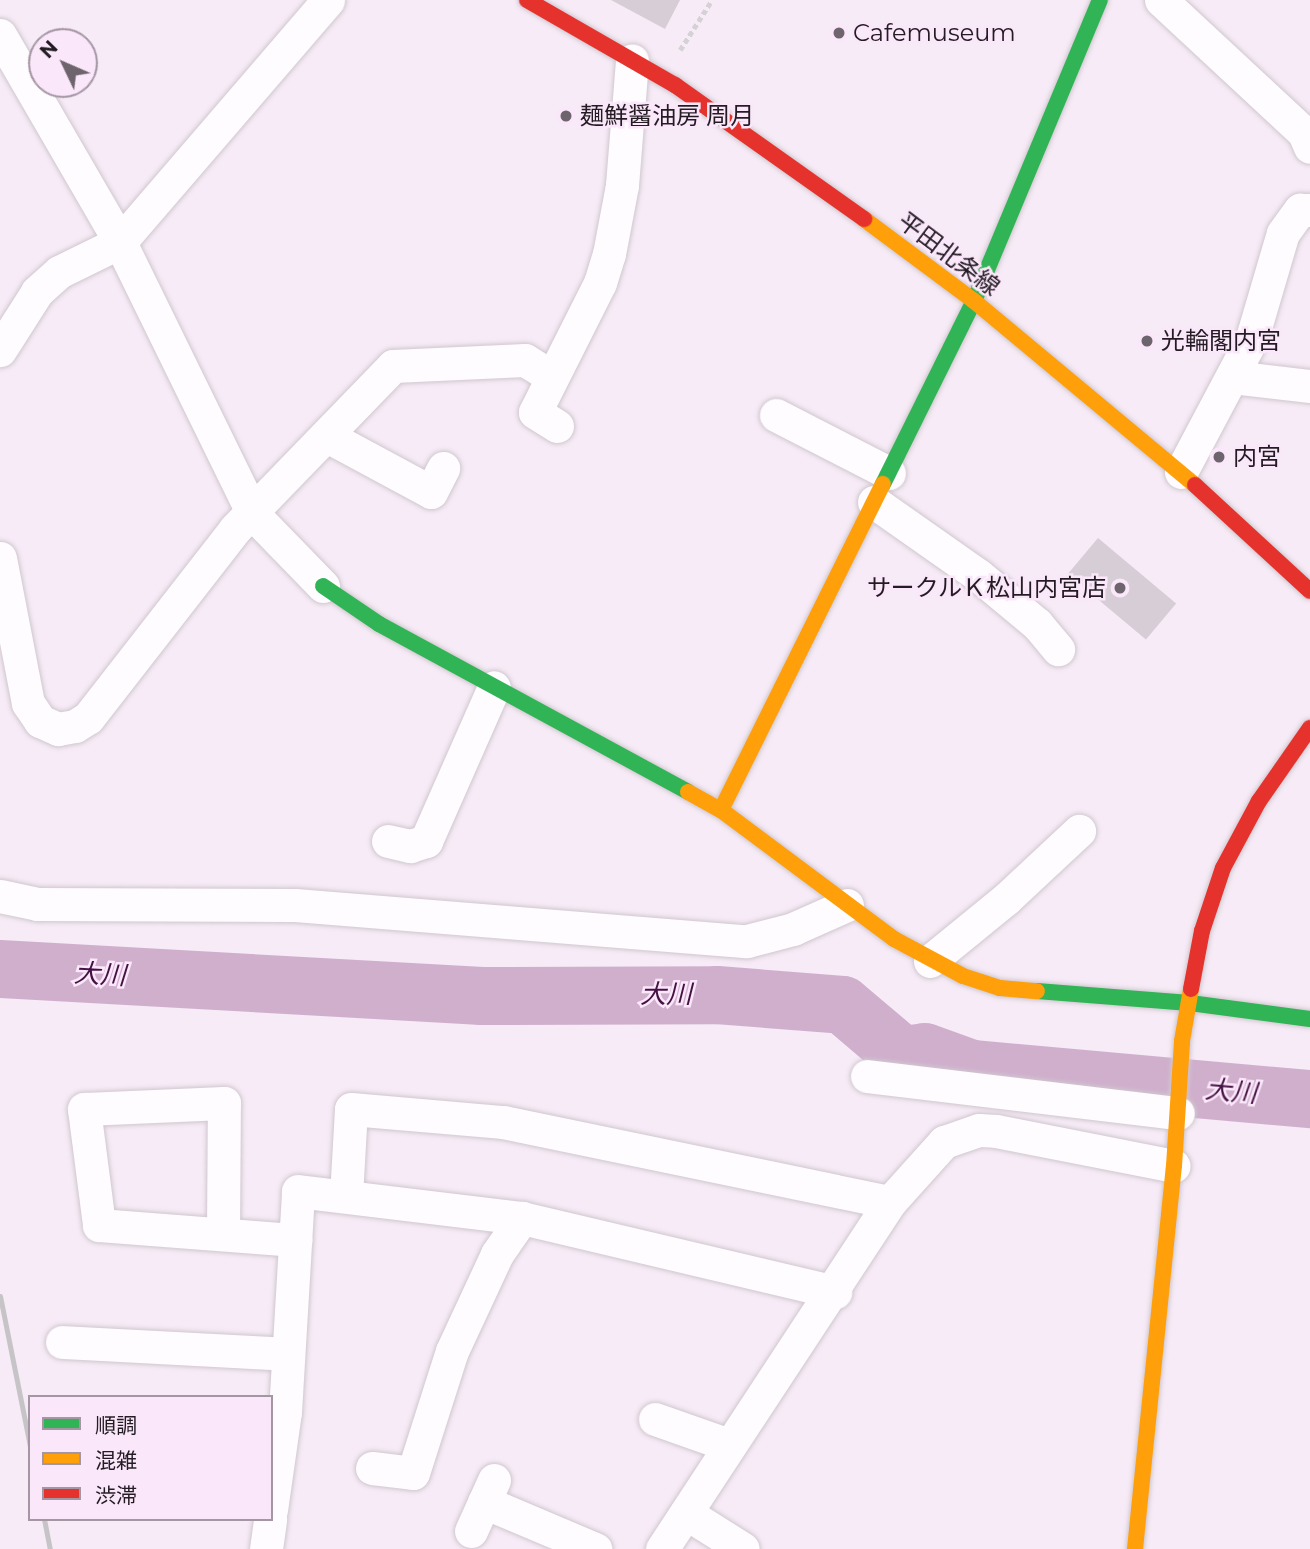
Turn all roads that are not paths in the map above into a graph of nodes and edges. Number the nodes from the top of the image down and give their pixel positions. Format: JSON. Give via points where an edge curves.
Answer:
{"nodes":[{"id":1,"x":328,"y":0,"type":"edge"},
{"id":2,"x":527,"y":0,"type":"edge"},
{"id":3,"x":1100,"y":0,"type":"edge"},
{"id":4,"x":1161,"y":0,"type":"edge"},
{"id":5,"x":0,"y":35,"type":"edge"},
{"id":6,"x":632,"y":60,"type":"junction"},
{"id":7,"x":1310,"y":147,"type":"edge"},
{"id":8,"x":1310,"y":210,"type":"edge"},
{"id":9,"x":120,"y":242,"type":"junction"},
{"id":10,"x":974,"y":301,"type":"junction"},
{"id":11,"x":0,"y":350,"type":"edge"},
{"id":12,"x":552,"y":377,"type":"junction"},
{"id":13,"x":1232,"y":377,"type":"junction"},
{"id":14,"x":1310,"y":386,"type":"edge"},
{"id":15,"x":776,"y":415,"type":"dead end"},
{"id":16,"x":557,"y":426,"type":"dead end"},
{"id":17,"x":327,"y":436,"type":"junction"},
{"id":18,"x":443,"y":468,"type":"dead end"},
{"id":19,"x":1181,"y":472,"type":"junction"},
{"id":20,"x":882,"y":487,"type":"junction"},
{"id":21,"x":253,"y":514,"type":"junction"},
{"id":22,"x":0,"y":558,"type":"edge"},
{"id":23,"x":323,"y":586,"type":"joint"},
{"id":24,"x":1310,"y":591,"type":"edge"},
{"id":25,"x":1058,"y":649,"type":"dead end"},
{"id":26,"x":494,"y":687,"type":"junction"},
{"id":27,"x":1310,"y":728,"type":"edge"},
{"id":28,"x":721,"y":810,"type":"junction"},
{"id":29,"x":1079,"y":831,"type":"dead end"},
{"id":30,"x":388,"y":841,"type":"dead end"},
{"id":31,"x":0,"y":896,"type":"edge"},
{"id":32,"x":847,"y":905,"type":"junction"},
{"id":33,"x":930,"y":961,"type":"junction"},
{"id":34,"x":1190,"y":1003,"type":"junction"},
{"id":35,"x":1310,"y":1019,"type":"edge"},
{"id":36,"x":867,"y":1076,"type":"dead end"},
{"id":37,"x":1178,"y":1108,"type":"junction"},
{"id":38,"x":1174,"y":1166,"type":"junction"},
{"id":39,"x":345,"y":1196,"type":"junction"},
{"id":40,"x":890,"y":1202,"type":"junction"},
{"id":41,"x":522,"y":1218,"type":"junction"},
{"id":42,"x":223,"y":1234,"type":"junction"},
{"id":43,"x":295,"y":1240,"type":"junction"},
{"id":44,"x":835,"y":1292,"type":"junction"},
{"id":45,"x":62,"y":1342,"type":"dead end"},
{"id":46,"x":288,"y":1354,"type":"junction"},
{"id":47,"x":655,"y":1419,"type":"dead end"},
{"id":48,"x":729,"y":1445,"type":"junction"},
{"id":49,"x":275,"y":1461,"type":"edge"},
{"id":50,"x":372,"y":1468,"type":"dead end"},
{"id":51,"x":273,"y":1486,"type":"edge"},
{"id":52,"x":483,"y":1504,"type":"dead end"},
{"id":53,"x":687,"y":1513,"type":"junction"},
{"id":54,"x":270,"y":1521,"type":"edge"},
{"id":55,"x":266,"y":1549,"type":"edge"},
{"id":56,"x":595,"y":1549,"type":"edge"},
{"id":57,"x":662,"y":1549,"type":"edge"},
{"id":58,"x":743,"y":1549,"type":"edge"},
{"id":59,"x":1135,"y":1549,"type":"edge"}],
"edges":[{"from":1,"to":9,"type":"street"},
{"from":2,"to":6,"type":"street","name":"平田北条線"},
{"from":3,"to":10,"type":"street"},
{"from":4,"to":7,"type":"street","via":[[1304,133]]},
{"from":5,"to":9,"type":"street"},
{"from":6,"to":10,"type":"street","name":"平田北条線","via":[[762,143]]},
{"from":6,"to":12,"type":"street","via":[[622,185],[609,254],[600,283]]},
{"from":8,"to":13,"type":"street","via":[[1300,210],[1283,233],[1252,338]]},
{"from":9,"to":11,"type":"street","via":[[59,272],[37,292]]},
{"from":9,"to":21,"type":"street"},
{"from":10,"to":19,"type":"street","name":"平田北条線"},
{"from":10,"to":20,"type":"street"},
{"from":12,"to":16,"type":"street","via":[[535,412]]},
{"from":12,"to":17,"type":"street","via":[[525,360],[393,366]]},
{"from":13,"to":14,"type":"street"},
{"from":13,"to":19,"type":"street"},
{"from":15,"to":20,"type":"street"},
{"from":17,"to":18,"type":"street","via":[[431,492]]},
{"from":17,"to":21,"type":"street"},
{"from":19,"to":24,"type":"street","name":"平田北条線"},
{"from":20,"to":25,"type":"street","via":[[1037,624]]},
{"from":20,"to":28,"type":"street"},
{"from":21,"to":22,"type":"street","via":[[235,529],[88,718],[58,729],[40,721],[28,703]]},
{"from":21,"to":23,"type":"street"},
{"from":23,"to":26,"type":"street","via":[[379,624]]},
{"from":26,"to":28,"type":"street"},
{"from":26,"to":30,"type":"street","via":[[426,841],[410,846]]},
{"from":27,"to":34,"type":"street","via":[[1259,801],[1223,868],[1202,931]]},
{"from":28,"to":32,"type":"street"},
{"from":29,"to":33,"type":"street","via":[[1006,900]]},
{"from":31,"to":32,"type":"street","via":[[37,904],[295,905],[747,941],[793,929]]},
{"from":32,"to":33,"type":"street"},
{"from":33,"to":34,"type":"street","via":[[1000,988]]},
{"from":34,"to":35,"type":"street"},
{"from":34,"to":37,"type":"street","via":[[1182,1041]]},
{"from":36,"to":37,"type":"street"},
{"from":37,"to":38,"type":"street"},
{"from":38,"to":40,"type":"street","via":[[979,1130],[944,1142]]},
{"from":38,"to":59,"type":"street"},
{"from":39,"to":40,"type":"street","via":[[351,1109],[503,1122]]},
{"from":39,"to":41,"type":"street"},
{"from":39,"to":43,"type":"street","via":[[298,1191]]},
{"from":40,"to":44,"type":"street"},
{"from":41,"to":44,"type":"street"},
{"from":41,"to":50,"type":"street","via":[[497,1254],[452,1351],[413,1473]]},
{"from":42,"to":42,"type":"street","via":[[99,1224],[84,1109],[224,1103]]},
{"from":42,"to":43,"type":"street"},
{"from":43,"to":46,"type":"street"},
{"from":44,"to":48,"type":"street"},
{"from":45,"to":46,"type":"street"},
{"from":46,"to":49,"type":"street"},
{"from":47,"to":48,"type":"street"},
{"from":48,"to":53,"type":"street"},
{"from":49,"to":51,"type":"street"},
{"from":52,"to":56,"type":"street"},
{"from":53,"to":57,"type":"street"},
{"from":53,"to":58,"type":"street"},
{"from":54,"to":55,"type":"street"}]}
